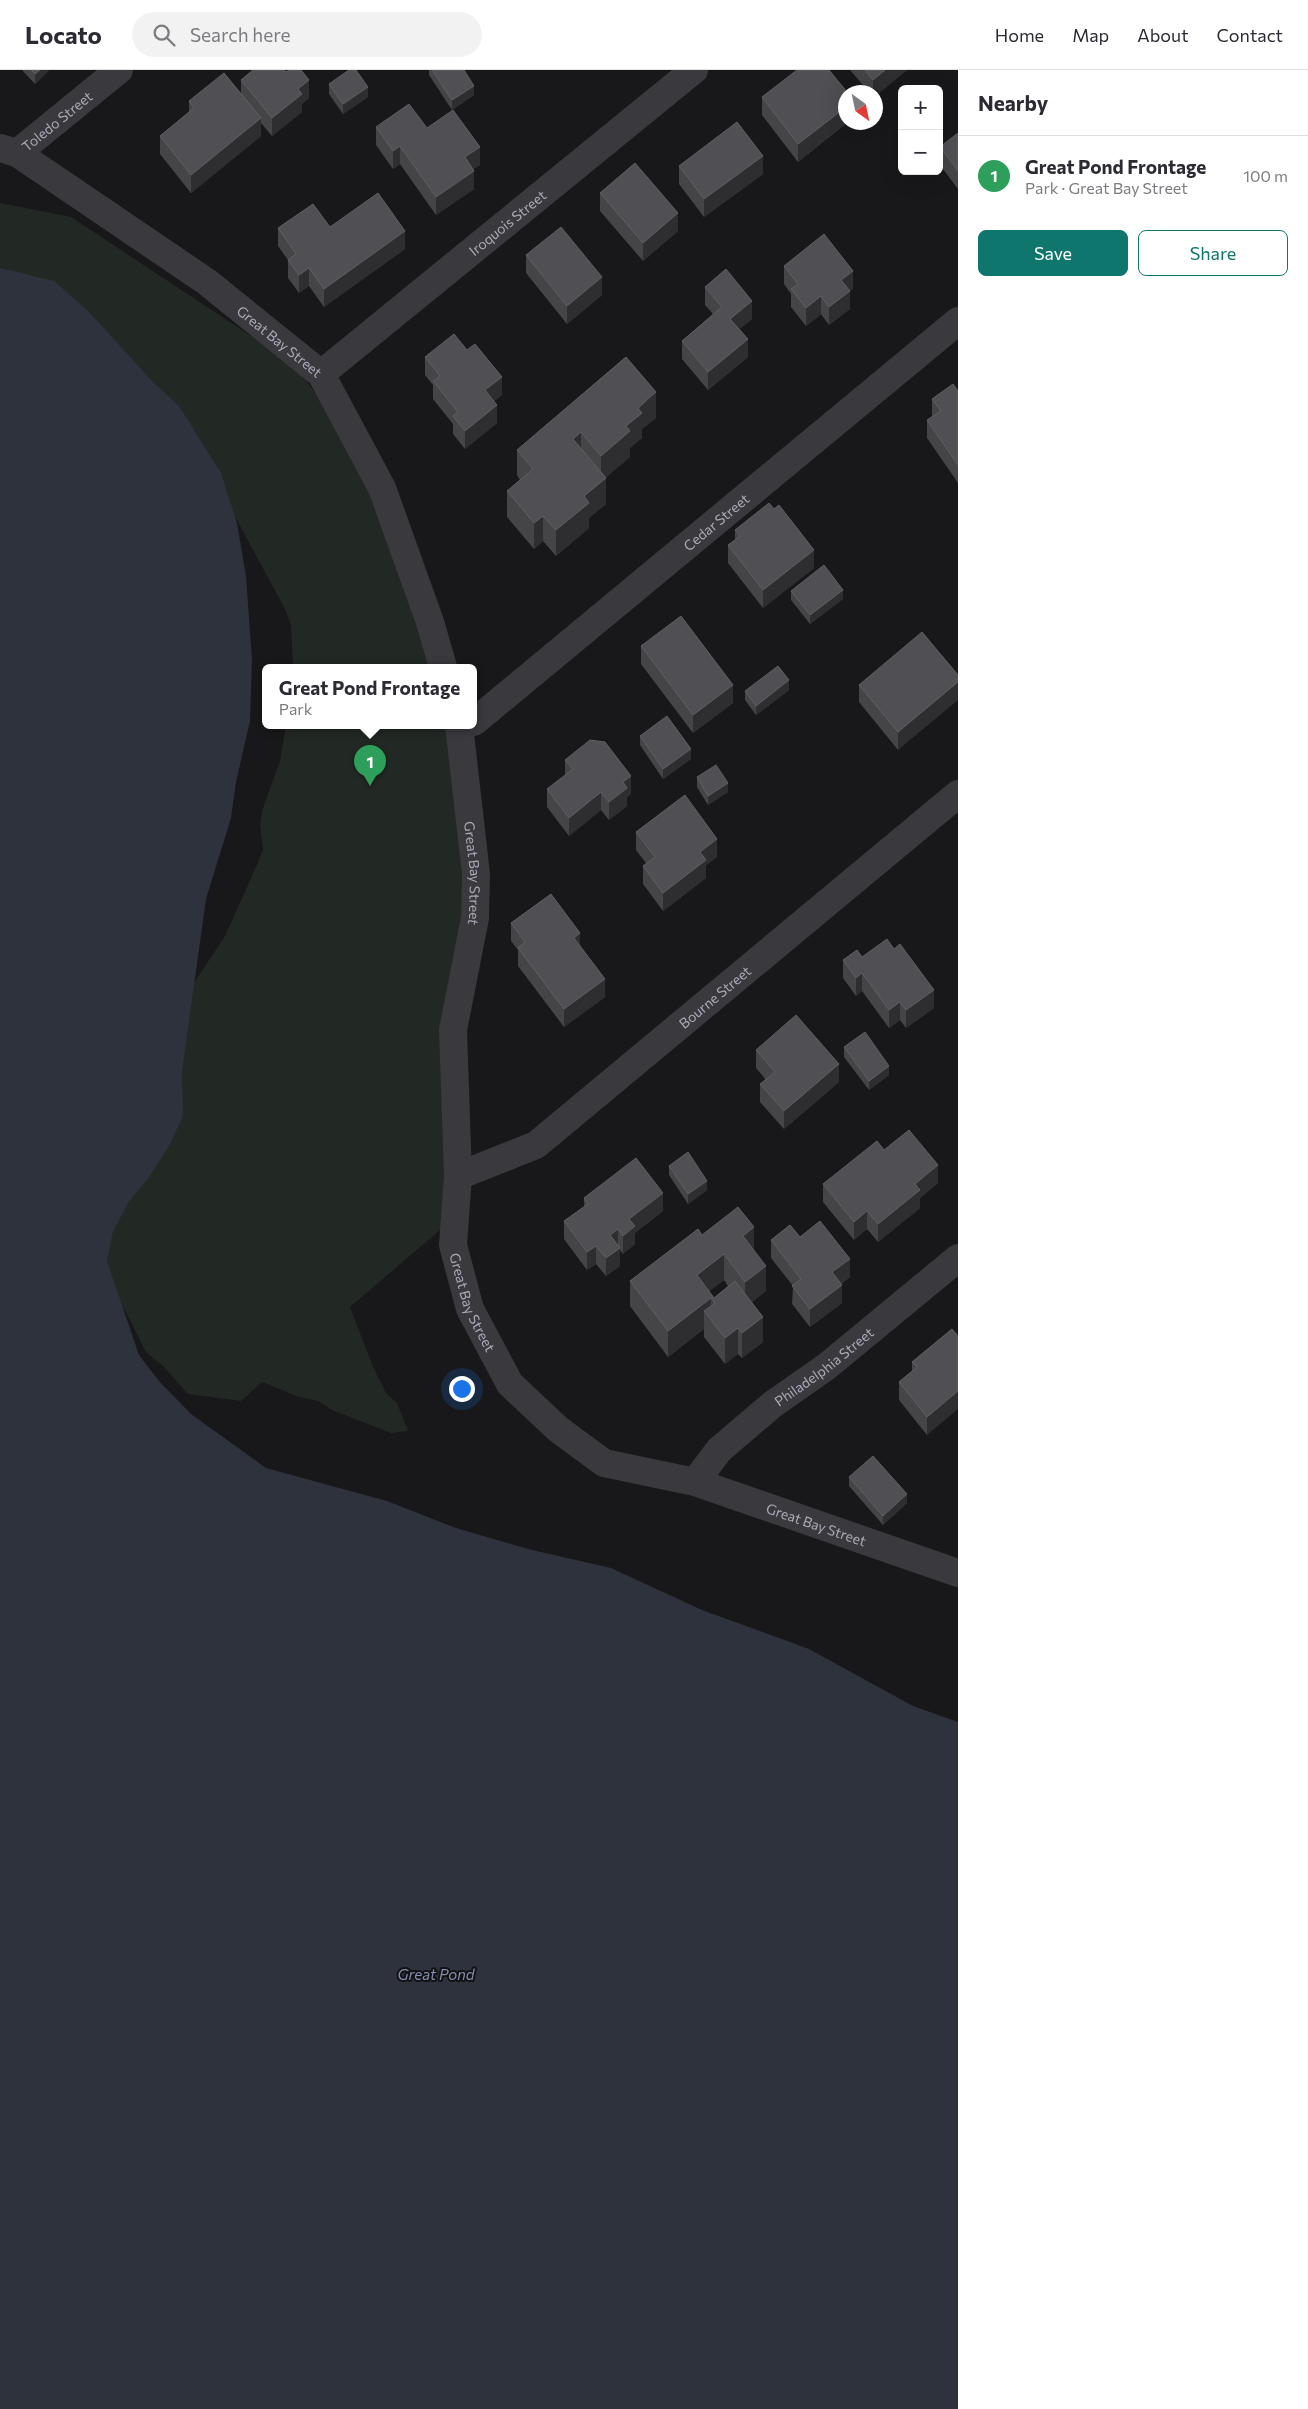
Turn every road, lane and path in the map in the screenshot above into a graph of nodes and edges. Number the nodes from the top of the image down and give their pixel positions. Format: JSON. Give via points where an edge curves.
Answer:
{"nodes":[{"id":1,"x":119,"y":70,"type":"edge"},
{"id":2,"x":694,"y":70,"type":"edge"},
{"id":3,"x":8,"y":151,"type":"edge"},
{"id":4,"x":958,"y":320,"type":"edge"},
{"id":5,"x":321,"y":374,"type":"junction"},
{"id":6,"x":442,"y":664,"type":"edge"},
{"id":7,"x":477,"y":717,"type":"edge"},
{"id":8,"x":466,"y":729,"type":"edge"},
{"id":9,"x":958,"y":794,"type":"edge"},
{"id":10,"x":458,"y":1176,"type":"junction"},
{"id":11,"x":958,"y":1258,"type":"edge"},
{"id":12,"x":695,"y":1482,"type":"junction"},
{"id":13,"x":958,"y":1573,"type":"edge"}],
"edges":[{"from":1,"to":3,"type":"street","name":"Toledo Street"},
{"from":2,"to":5,"type":"street","name":"Iroquois Street"},
{"from":3,"to":5,"type":"street","name":"Great Bay Street","via":[[208,282]]},
{"from":4,"to":7,"type":"street","name":"Cedar Street"},
{"from":5,"to":6,"type":"street","name":"Great Bay Street","via":[[382,488]]},
{"from":8,"to":10,"type":"street","name":"Great Bay Street","via":[[476,874],[475,909],[453,1030]]},
{"from":9,"to":10,"type":"street","name":"Bourne Street","via":[[536,1146]]},
{"from":10,"to":12,"type":"street","name":"Great Bay Street","via":[[453,1245],[470,1309],[510,1384],[558,1429],[604,1463]]},
{"from":11,"to":12,"type":"street","name":"Philadelphia Street","via":[[826,1367],[773,1404],[719,1450]]},
{"from":12,"to":13,"type":"street","name":"Great Bay Street"}]}
